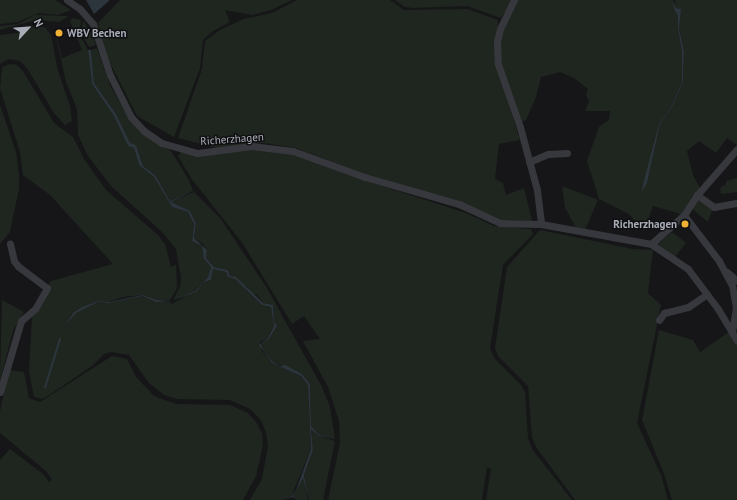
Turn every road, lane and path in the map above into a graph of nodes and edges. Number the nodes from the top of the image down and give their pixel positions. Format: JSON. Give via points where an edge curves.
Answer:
{"nodes":[{"id":1,"x":67,"y":0,"type":"edge"},
{"id":2,"x":514,"y":0,"type":"edge"},
{"id":3,"x":737,"y":149,"type":"edge"},
{"id":4,"x":567,"y":153,"type":"dead end"},
{"id":5,"x":529,"y":162,"type":"junction"},
{"id":6,"x":697,"y":195,"type":"junction"},
{"id":7,"x":737,"y":203,"type":"edge"},
{"id":8,"x":684,"y":215,"type":"junction"},
{"id":9,"x":541,"y":224,"type":"junction"},
{"id":10,"x":10,"y":243,"type":"dead end"},
{"id":11,"x":651,"y":244,"type":"junction"},
{"id":12,"x":725,"y":271,"type":"junction"},
{"id":13,"x":737,"y":281,"type":"edge"},
{"id":14,"x":707,"y":294,"type":"junction"},
{"id":15,"x":659,"y":320,"type":"dead end"},
{"id":16,"x":732,"y":330,"type":"junction"},
{"id":17,"x":737,"y":341,"type":"edge"},
{"id":18,"x":0,"y":392,"type":"edge"}],
"edges":[{"from":1,"to":9,"type":"street","name":"Richerzhagen","via":[[80,9],[93,24],[110,75],[131,117],[144,131],[162,143],[198,152],[258,146],[293,151],[365,177],[458,204],[500,223]]},
{"from":2,"to":5,"type":"street","via":[[500,29],[496,51],[500,75]]},
{"from":3,"to":6,"type":"street"},
{"from":4,"to":5,"type":"street","via":[[548,154]]},
{"from":5,"to":9,"type":"street","via":[[541,211]]},
{"from":6,"to":7,"type":"street","via":[[714,207]]},
{"from":6,"to":8,"type":"street"},
{"from":8,"to":11,"type":"street"},
{"from":8,"to":12,"type":"street"},
{"from":9,"to":11,"type":"street","name":"Richerzhagen"},
{"from":10,"to":18,"type":"street","via":[[14,261],[18,266],[47,288],[35,309],[21,321]]},
{"from":11,"to":14,"type":"street","name":"Richerzhagen","via":[[685,266]]},
{"from":12,"to":13,"type":"street"},
{"from":12,"to":16,"type":"street","via":[[736,299],[735,323]]},
{"from":14,"to":15,"type":"street","via":[[688,306],[664,313]]},
{"from":14,"to":16,"type":"street","name":"Richerzhagen"},
{"from":16,"to":17,"type":"street","name":"Richerzhagen"}]}
